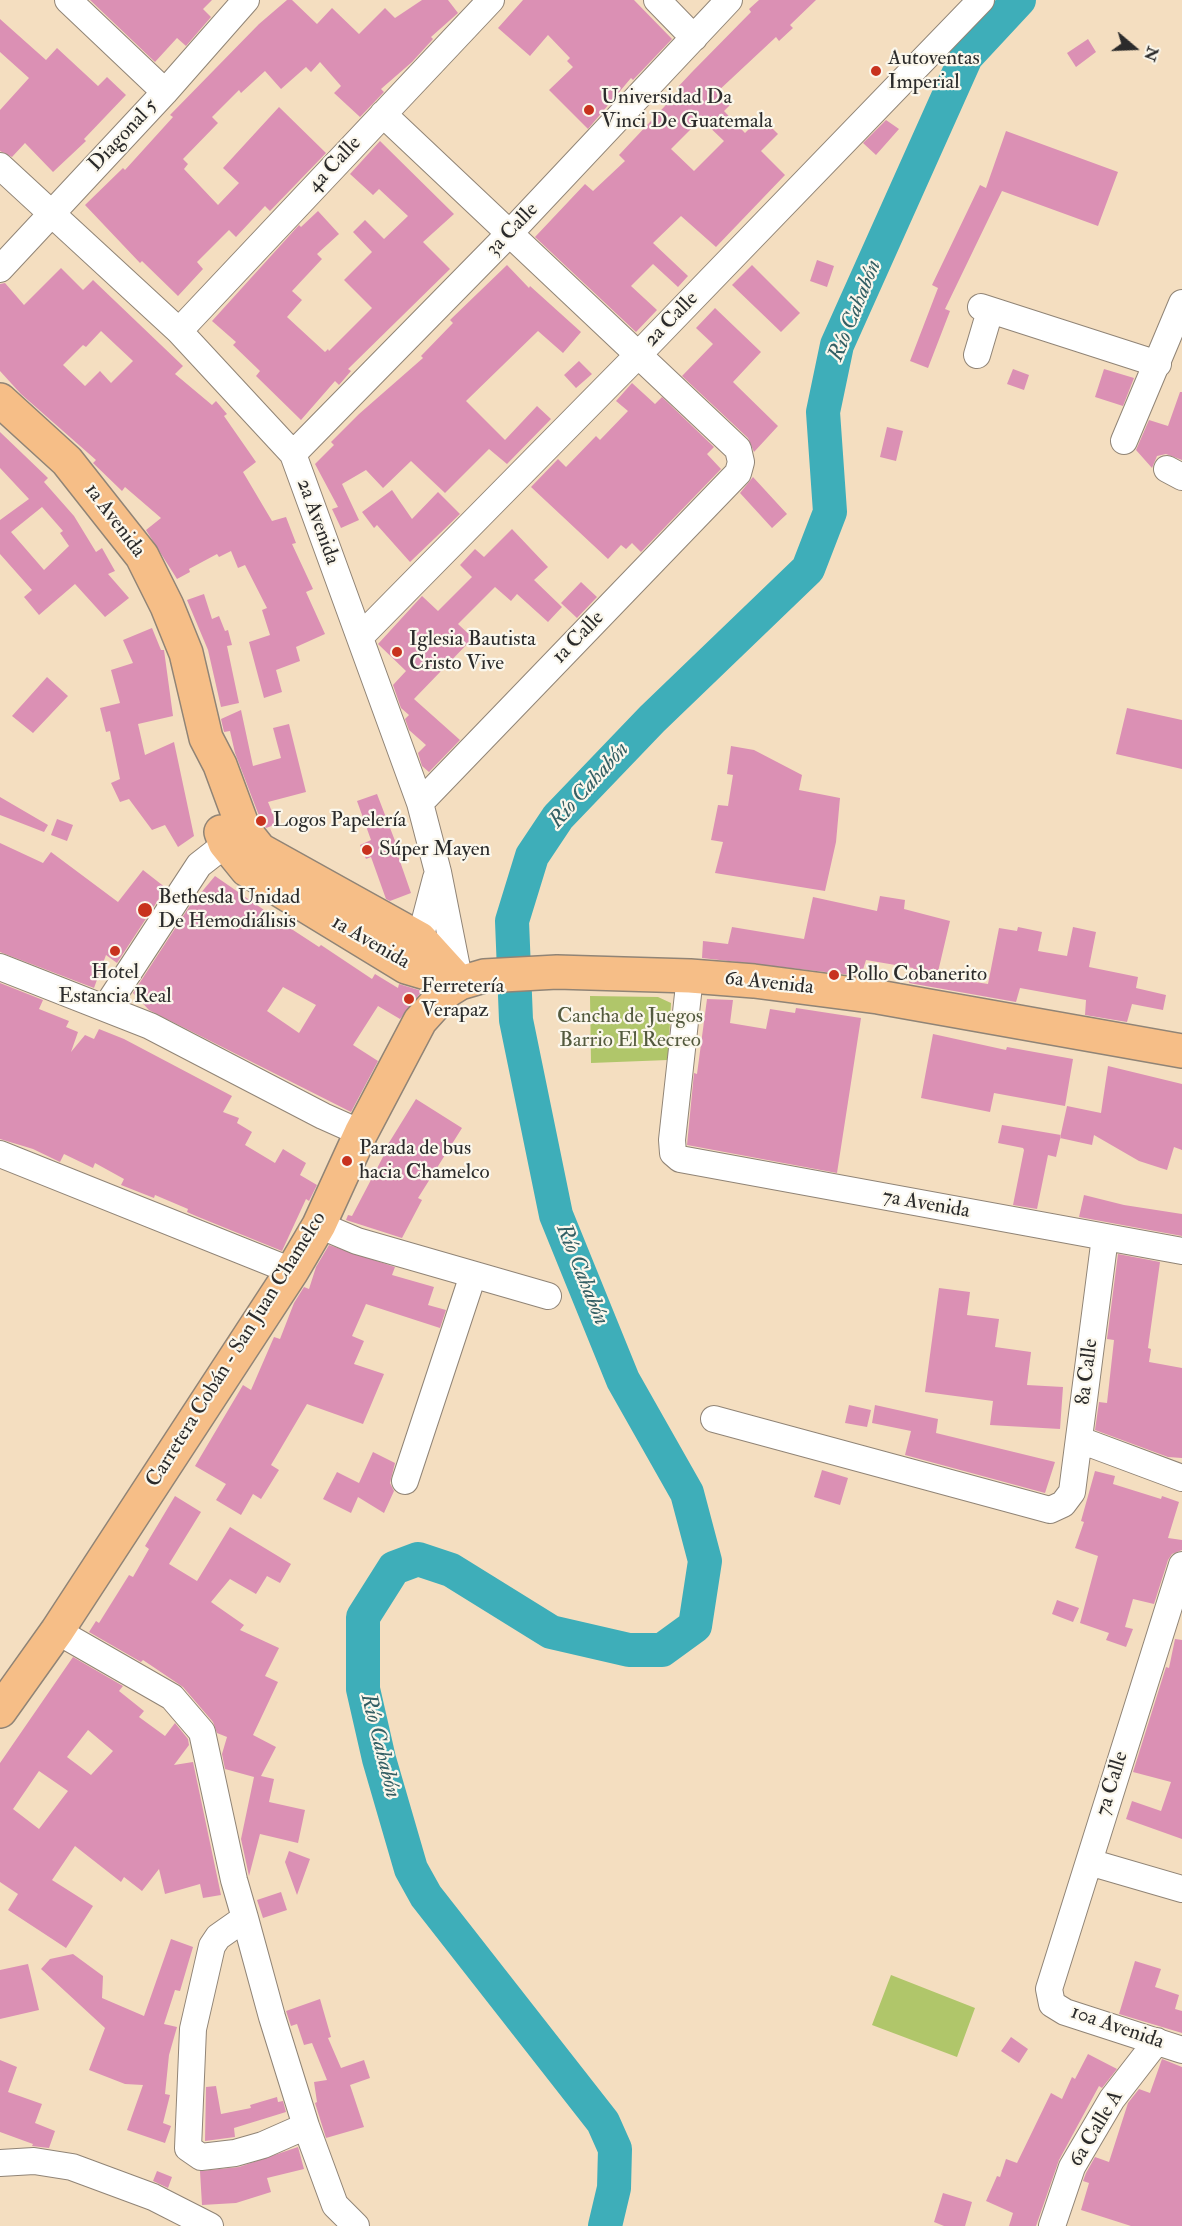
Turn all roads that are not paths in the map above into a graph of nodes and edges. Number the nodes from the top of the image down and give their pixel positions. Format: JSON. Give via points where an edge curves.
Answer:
{"nodes":[{"id":1,"x":68,"y":0,"type":"edge"},
{"id":2,"x":246,"y":0,"type":"edge"},
{"id":3,"x":491,"y":0,"type":"edge"},
{"id":4,"x":657,"y":0,"type":"edge"},
{"id":5,"x":729,"y":0,"type":"edge"},
{"id":6,"x":981,"y":0,"type":"edge"},
{"id":7,"x":694,"y":38,"type":"junction"},
{"id":8,"x":165,"y":92,"type":"junction"},
{"id":9,"x":383,"y":114,"type":"junction"},
{"id":10,"x":0,"y":166,"type":"edge"},
{"id":11,"x":52,"y":214,"type":"junction"},
{"id":12,"x":509,"y":234,"type":"junction"},
{"id":13,"x":0,"y":269,"type":"edge"},
{"id":14,"x":1182,"y":303,"type":"edge"},
{"id":15,"x":179,"y":330,"type":"junction"},
{"id":16,"x":977,"y":355,"type":"dead end"},
{"id":17,"x":637,"y":356,"type":"junction"},
{"id":18,"x":1158,"y":364,"type":"junction"},
{"id":19,"x":0,"y":399,"type":"edge"},
{"id":20,"x":1124,"y":441,"type":"dead end"},
{"id":21,"x":293,"y":454,"type":"junction"},
{"id":22,"x":360,"y":638,"type":"junction"},
{"id":23,"x":420,"y":803,"type":"junction"},
{"id":24,"x":234,"y":836,"type":"junction"},
{"id":25,"x":438,"y":872,"type":"junction"},
{"id":26,"x":420,"y":939,"type":"junction"},
{"id":27,"x":0,"y":967,"type":"edge"},
{"id":28,"x":690,"y":976,"type":"junction"},
{"id":29,"x":472,"y":979,"type":"junction"},
{"id":30,"x":106,"y":1007,"type":"junction"},
{"id":31,"x":1182,"y":1051,"type":"edge"},
{"id":32,"x":361,"y":1133,"type":"junction"},
{"id":33,"x":0,"y":1154,"type":"edge"},
{"id":34,"x":319,"y":1226,"type":"junction"},
{"id":35,"x":1104,"y":1237,"type":"junction"},
{"id":36,"x":1182,"y":1251,"type":"edge"},
{"id":37,"x":292,"y":1271,"type":"junction"},
{"id":38,"x":474,"y":1275,"type":"junction"},
{"id":39,"x":548,"y":1296,"type":"dead end"},
{"id":40,"x":714,"y":1419,"type":"dead end"},
{"id":41,"x":1080,"y":1440,"type":"junction"},
{"id":42,"x":1182,"y":1478,"type":"edge"},
{"id":43,"x":405,"y":1480,"type":"dead end"},
{"id":44,"x":1182,"y":1565,"type":"edge"},
{"id":45,"x":57,"y":1631,"type":"junction"},
{"id":46,"x":0,"y":1711,"type":"edge"},
{"id":47,"x":1089,"y":1862,"type":"junction"},
{"id":48,"x":1182,"y":1889,"type":"edge"},
{"id":49,"x":245,"y":1918,"type":"junction"},
{"id":50,"x":1052,"y":2004,"type":"joint"},
{"id":51,"x":1157,"y":2041,"type":"junction"},
{"id":52,"x":1182,"y":2050,"type":"edge"},
{"id":53,"x":306,"y":2126,"type":"junction"},
{"id":54,"x":0,"y":2163,"type":"edge"},
{"id":55,"x":210,"y":2226,"type":"edge"},
{"id":56,"x":356,"y":2226,"type":"edge"},
{"id":57,"x":1052,"y":2226,"type":"edge"}],
"edges":[{"from":1,"to":8,"type":"street"},
{"from":2,"to":8,"type":"street","name":"Diagonal 5"},
{"from":3,"to":9,"type":"street","name":"4a Calle"},
{"from":4,"to":7,"type":"street"},
{"from":5,"to":7,"type":"street","name":"3a Calle"},
{"from":6,"to":17,"type":"street","name":"2a Calle"},
{"from":7,"to":12,"type":"street","name":"3a Calle"},
{"from":8,"to":11,"type":"street","name":"Diagonal 5"},
{"from":9,"to":12,"type":"street"},
{"from":9,"to":15,"type":"street","name":"4a Calle"},
{"from":10,"to":11,"type":"street","name":"2a Avenida"},
{"from":11,"to":13,"type":"street","name":"Diagonal 5"},
{"from":11,"to":15,"type":"street","name":"2a Avenida"},
{"from":12,"to":17,"type":"street"},
{"from":12,"to":21,"type":"street","name":"3a Calle"},
{"from":14,"to":18,"type":"street"},
{"from":15,"to":21,"type":"street","name":"2a Avenida"},
{"from":16,"to":18,"type":"street","via":[[986,309]]},
{"from":17,"to":22,"type":"street","name":"2a Calle"},
{"from":17,"to":23,"type":"street","name":"1a Calle","via":[[738,449],[738,473]]},
{"from":18,"to":20,"type":"street"},
{"from":19,"to":24,"type":"main road","name":"1a Avenida","via":[[67,461],[142,556],[186,653],[206,738],[206,768],[216,819]]},
{"from":21,"to":22,"type":"street","name":"2a Avenida"},
{"from":22,"to":23,"type":"street","name":"2a Avenida"},
{"from":23,"to":25,"type":"street","name":"2a Avenida"},
{"from":24,"to":26,"type":"main road","name":"1a Avenida"},
{"from":24,"to":29,"type":"main road","name":"1a Avenida","via":[[247,870],[406,967]]},
{"from":24,"to":30,"type":"street","via":[[199,865]]},
{"from":25,"to":26,"type":"street"},
{"from":25,"to":29,"type":"street","name":"2a Avenida"},
{"from":26,"to":29,"type":"main road","name":"1a Avenida"},
{"from":27,"to":30,"type":"street"},
{"from":28,"to":29,"type":"main road","name":"6a Avenida","via":[[557,972]]},
{"from":28,"to":31,"type":"main road","name":"6a Avenida","via":[[878,997]]},
{"from":28,"to":35,"type":"street","name":"7a Avenida","via":[[673,1153],[680,1160]]},
{"from":29,"to":32,"type":"main road","name":"Carretera Cobán - San Juan Chamelco","via":[[447,992],[420,1021]]},
{"from":30,"to":32,"type":"street","via":[[207,1053]]},
{"from":32,"to":34,"type":"main road","name":"Carretera Cobán - San Juan Chamelco"},
{"from":33,"to":37,"type":"street"},
{"from":34,"to":37,"type":"main road","name":"Carretera Cobán - San Juan Chamelco"},
{"from":34,"to":38,"type":"street"},
{"from":35,"to":36,"type":"street","name":"7a Avenida"},
{"from":35,"to":41,"type":"street","name":"8a Calle"},
{"from":37,"to":45,"type":"main road","name":"Carretera Cobán - San Juan Chamelco"},
{"from":38,"to":39,"type":"street"},
{"from":38,"to":43,"type":"street"},
{"from":40,"to":41,"type":"street","name":"8a Calle","via":[[1050,1510],[1063,1504],[1072,1492]]},
{"from":41,"to":42,"type":"street"},
{"from":44,"to":47,"type":"street","name":"7a Calle"},
{"from":45,"to":46,"type":"main road","name":"Carretera Cobán - San Juan Chamelco"},
{"from":45,"to":49,"type":"street","via":[[172,1697],[202,1732]]},
{"from":47,"to":48,"type":"street"},
{"from":47,"to":50,"type":"street","name":"7a Calle","via":[[1049,1989]]},
{"from":49,"to":53,"type":"street"},
{"from":49,"to":53,"type":"street","via":[[218,1937],[209,1958],[193,2029],[188,2148],[201,2157],[235,2154]]},
{"from":50,"to":51,"type":"street","name":"10a Avenida","via":[[1065,2012]]},
{"from":51,"to":52,"type":"street","name":"10a Avenida"},
{"from":51,"to":57,"type":"street","name":"6a Calle A","via":[[1112,2099],[1072,2167]]},
{"from":53,"to":56,"type":"street","via":[[335,2205]]},
{"from":54,"to":55,"type":"street","via":[[34,2161],[72,2167],[153,2198]]}]}
